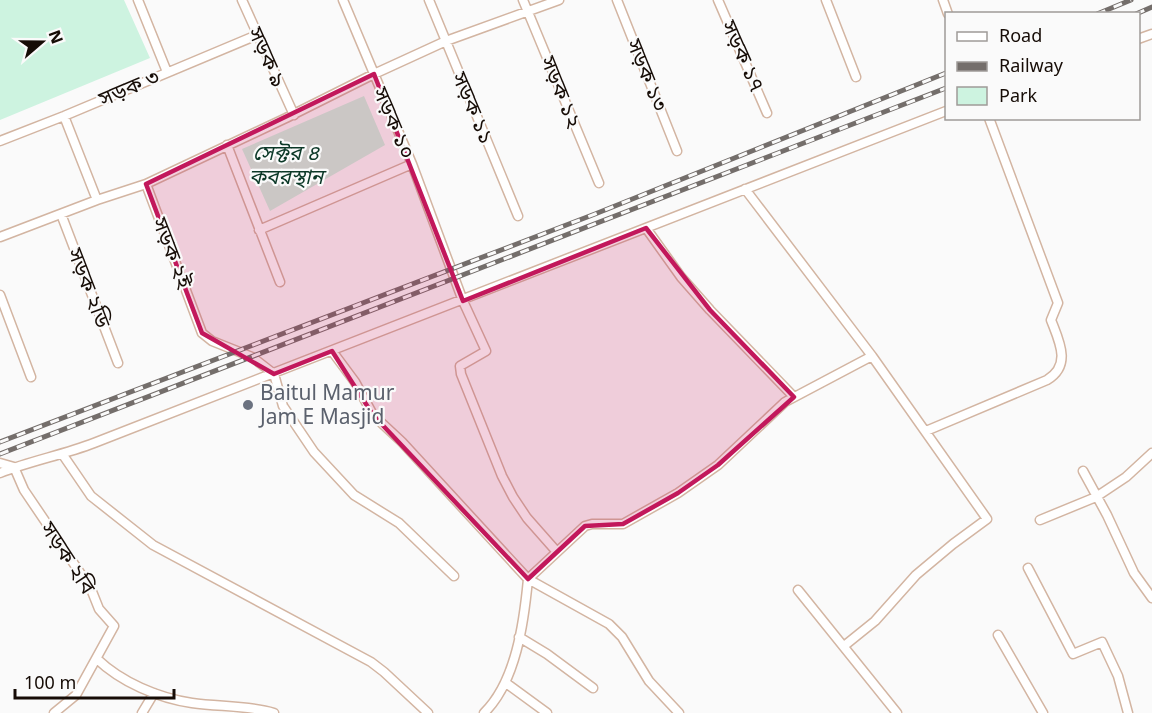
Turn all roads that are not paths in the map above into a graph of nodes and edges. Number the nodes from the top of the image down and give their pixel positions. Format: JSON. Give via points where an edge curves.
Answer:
{"nodes":[{"id":1,"x":138,"y":0,"type":"edge"},
{"id":2,"x":242,"y":0,"type":"edge"},
{"id":3,"x":343,"y":0,"type":"edge"},
{"id":4,"x":429,"y":0,"type":"edge"},
{"id":5,"x":523,"y":0,"type":"edge"},
{"id":6,"x":559,"y":0,"type":"edge"},
{"id":7,"x":617,"y":0,"type":"edge"},
{"id":8,"x":718,"y":0,"type":"edge"},
{"id":9,"x":826,"y":0,"type":"edge"},
{"id":10,"x":528,"y":12,"type":"junction"},
{"id":11,"x":257,"y":35,"type":"junction"},
{"id":12,"x":446,"y":41,"type":"junction"},
{"id":13,"x":167,"y":72,"type":"junction"},
{"id":14,"x":374,"y":74,"type":"junction"},
{"id":15,"x":856,"y":77,"type":"dead end"},
{"id":16,"x":945,"y":111,"type":"edge"},
{"id":17,"x":767,"y":113,"type":"dead end"},
{"id":18,"x":294,"y":115,"type":"junction"},
{"id":19,"x":64,"y":116,"type":"junction"},
{"id":20,"x":990,"y":120,"type":"edge"},
{"id":21,"x":0,"y":141,"type":"edge"},
{"id":22,"x":227,"y":145,"type":"junction"},
{"id":23,"x":677,"y":151,"type":"dead end"},
{"id":24,"x":412,"y":164,"type":"junction"},
{"id":25,"x":599,"y":183,"type":"dead end"},
{"id":26,"x":146,"y":184,"type":"junction"},
{"id":27,"x":745,"y":189,"type":"junction"},
{"id":28,"x":97,"y":200,"type":"junction"},
{"id":29,"x":61,"y":214,"type":"junction"},
{"id":30,"x":518,"y":216,"type":"dead end"},
{"id":31,"x":646,"y":228,"type":"junction"},
{"id":32,"x":259,"y":230,"type":"junction"},
{"id":33,"x":0,"y":237,"type":"edge"},
{"id":34,"x":280,"y":282,"type":"dead end"},
{"id":35,"x":0,"y":295,"type":"edge"},
{"id":36,"x":463,"y":300,"type":"junction"},
{"id":37,"x":332,"y":351,"type":"junction"},
{"id":38,"x":872,"y":356,"type":"junction"},
{"id":39,"x":118,"y":363,"type":"dead end"},
{"id":40,"x":274,"y":374,"type":"junction"},
{"id":41,"x":31,"y":377,"type":"dead end"},
{"id":42,"x":794,"y":397,"type":"junction"},
{"id":43,"x":926,"y":431,"type":"junction"},
{"id":44,"x":1152,"y":453,"type":"edge"},
{"id":45,"x":63,"y":455,"type":"junction"},
{"id":46,"x":0,"y":463,"type":"edge"},
{"id":47,"x":14,"y":467,"type":"junction"},
{"id":48,"x":1083,"y":471,"type":"dead end"},
{"id":49,"x":0,"y":473,"type":"edge"},
{"id":50,"x":1096,"y":497,"type":"junction"},
{"id":51,"x":1040,"y":520,"type":"dead end"},
{"id":52,"x":557,"y":552,"type":"junction"},
{"id":53,"x":1028,"y":568,"type":"dead end"},
{"id":54,"x":454,"y":576,"type":"dead end"},
{"id":55,"x":528,"y":579,"type":"junction"},
{"id":56,"x":798,"y":590,"type":"dead end"},
{"id":57,"x":1152,"y":598,"type":"edge"},
{"id":58,"x":998,"y":635,"type":"dead end"},
{"id":59,"x":519,"y":637,"type":"junction"},
{"id":60,"x":844,"y":646,"type":"junction"},
{"id":61,"x":97,"y":659,"type":"junction"},
{"id":62,"x":506,"y":683,"type":"junction"},
{"id":63,"x":592,"y":688,"type":"dead end"},
{"id":64,"x":154,"y":693,"type":"junction"},
{"id":65,"x":54,"y":713,"type":"edge"},
{"id":66,"x":142,"y":713,"type":"edge"},
{"id":67,"x":274,"y":713,"type":"edge"},
{"id":68,"x":428,"y":713,"type":"edge"},
{"id":69,"x":484,"y":713,"type":"edge"},
{"id":70,"x":547,"y":713,"type":"edge"},
{"id":71,"x":679,"y":713,"type":"edge"},
{"id":72,"x":897,"y":713,"type":"edge"},
{"id":73,"x":1043,"y":713,"type":"edge"},
{"id":74,"x":1128,"y":713,"type":"edge"}],
"edges":[{"from":1,"to":13,"type":"street"},
{"from":2,"to":11,"type":"street","name":"সড়ক ৯"},
{"from":3,"to":14,"type":"street","name":"সড়ক ১০"},
{"from":4,"to":12,"type":"street","name":"সড়ক ১১"},
{"from":5,"to":10,"type":"street","name":"সড়ক ১২"},
{"from":6,"to":10,"type":"street"},
{"from":7,"to":23,"type":"street","name":"সড়ক ১৩"},
{"from":8,"to":17,"type":"street","name":"সড়ক ১৭"},
{"from":9,"to":15,"type":"street"},
{"from":10,"to":12,"type":"street"},
{"from":10,"to":25,"type":"street","name":"সড়ক ১২"},
{"from":11,"to":13,"type":"street","name":"সড়ক ৩"},
{"from":11,"to":18,"type":"street","name":"সড়ক ৯"},
{"from":12,"to":14,"type":"street"},
{"from":12,"to":30,"type":"street","name":"সড়ক ১১"},
{"from":13,"to":19,"type":"street","name":"সড়ক ৩"},
{"from":14,"to":18,"type":"street"},
{"from":14,"to":24,"type":"street","name":"সড়ক ১০"},
{"from":16,"to":27,"type":"street"},
{"from":18,"to":22,"type":"street"},
{"from":19,"to":21,"type":"street","name":"সড়ক ৩"},
{"from":19,"to":28,"type":"street"},
{"from":20,"to":43,"type":"street","via":[[1059,303],[1051,320],[1062,349],[1062,362],[1056,374],[1047,380]]},
{"from":22,"to":26,"type":"street"},
{"from":22,"to":32,"type":"street"},
{"from":24,"to":32,"type":"street"},
{"from":24,"to":36,"type":"street","name":"সড়ক ১০"},
{"from":26,"to":28,"type":"street"},
{"from":26,"to":40,"type":"street","name":"সড়ক ২ই","via":[[202,333],[252,357]]},
{"from":27,"to":31,"type":"street"},
{"from":27,"to":38,"type":"street"},
{"from":28,"to":29,"type":"street"},
{"from":29,"to":33,"type":"street"},
{"from":29,"to":39,"type":"street","name":"সড়ক ২ডি"},
{"from":31,"to":36,"type":"street"},
{"from":31,"to":42,"type":"street","via":[[695,293]]},
{"from":32,"to":34,"type":"street"},
{"from":35,"to":41,"type":"street"},
{"from":36,"to":37,"type":"street"},
{"from":36,"to":52,"type":"street","name":"সড়ক ১০","via":[[486,351],[460,366],[461,374],[513,497]]},
{"from":37,"to":40,"type":"street"},
{"from":37,"to":55,"type":"street","via":[[355,382],[372,415],[402,442]]},
{"from":38,"to":42,"type":"street"},
{"from":38,"to":43,"type":"street"},
{"from":40,"to":45,"type":"street"},
{"from":40,"to":54,"type":"street","via":[[283,406],[314,452],[354,495],[399,523]]},
{"from":42,"to":52,"type":"street","via":[[718,465],[678,493],[623,524],[585,526]]},
{"from":43,"to":60,"type":"street","via":[[987,519],[916,575],[875,621]]},
{"from":44,"to":50,"type":"street"},
{"from":45,"to":47,"type":"street"},
{"from":45,"to":68,"type":"street","via":[[91,496],[153,545],[371,663]]},
{"from":46,"to":47,"type":"street"},
{"from":47,"to":49,"type":"street"},
{"from":47,"to":61,"type":"street","name":"সড়ক ২বি","via":[[24,490],[92,589],[99,609],[114,624]]},
{"from":48,"to":50,"type":"street"},
{"from":50,"to":51,"type":"street"},
{"from":50,"to":57,"type":"street","via":[[1134,573]]},
{"from":52,"to":55,"type":"street"},
{"from":53,"to":74,"type":"street","via":[[1073,654],[1102,642],[1118,676]]},
{"from":55,"to":59,"type":"street"},
{"from":55,"to":71,"type":"street","via":[[609,624],[622,637],[649,681]]},
{"from":56,"to":60,"type":"street"},
{"from":58,"to":73,"type":"street"},
{"from":59,"to":62,"type":"street"},
{"from":59,"to":63,"type":"street"},
{"from":60,"to":72,"type":"street"},
{"from":61,"to":64,"type":"street","via":[[109,671]]},
{"from":61,"to":65,"type":"street","via":[[76,695]]},
{"from":62,"to":69,"type":"street"},
{"from":62,"to":70,"type":"street"},
{"from":64,"to":66,"type":"street"},
{"from":64,"to":67,"type":"street","via":[[193,704],[254,707]]}]}
